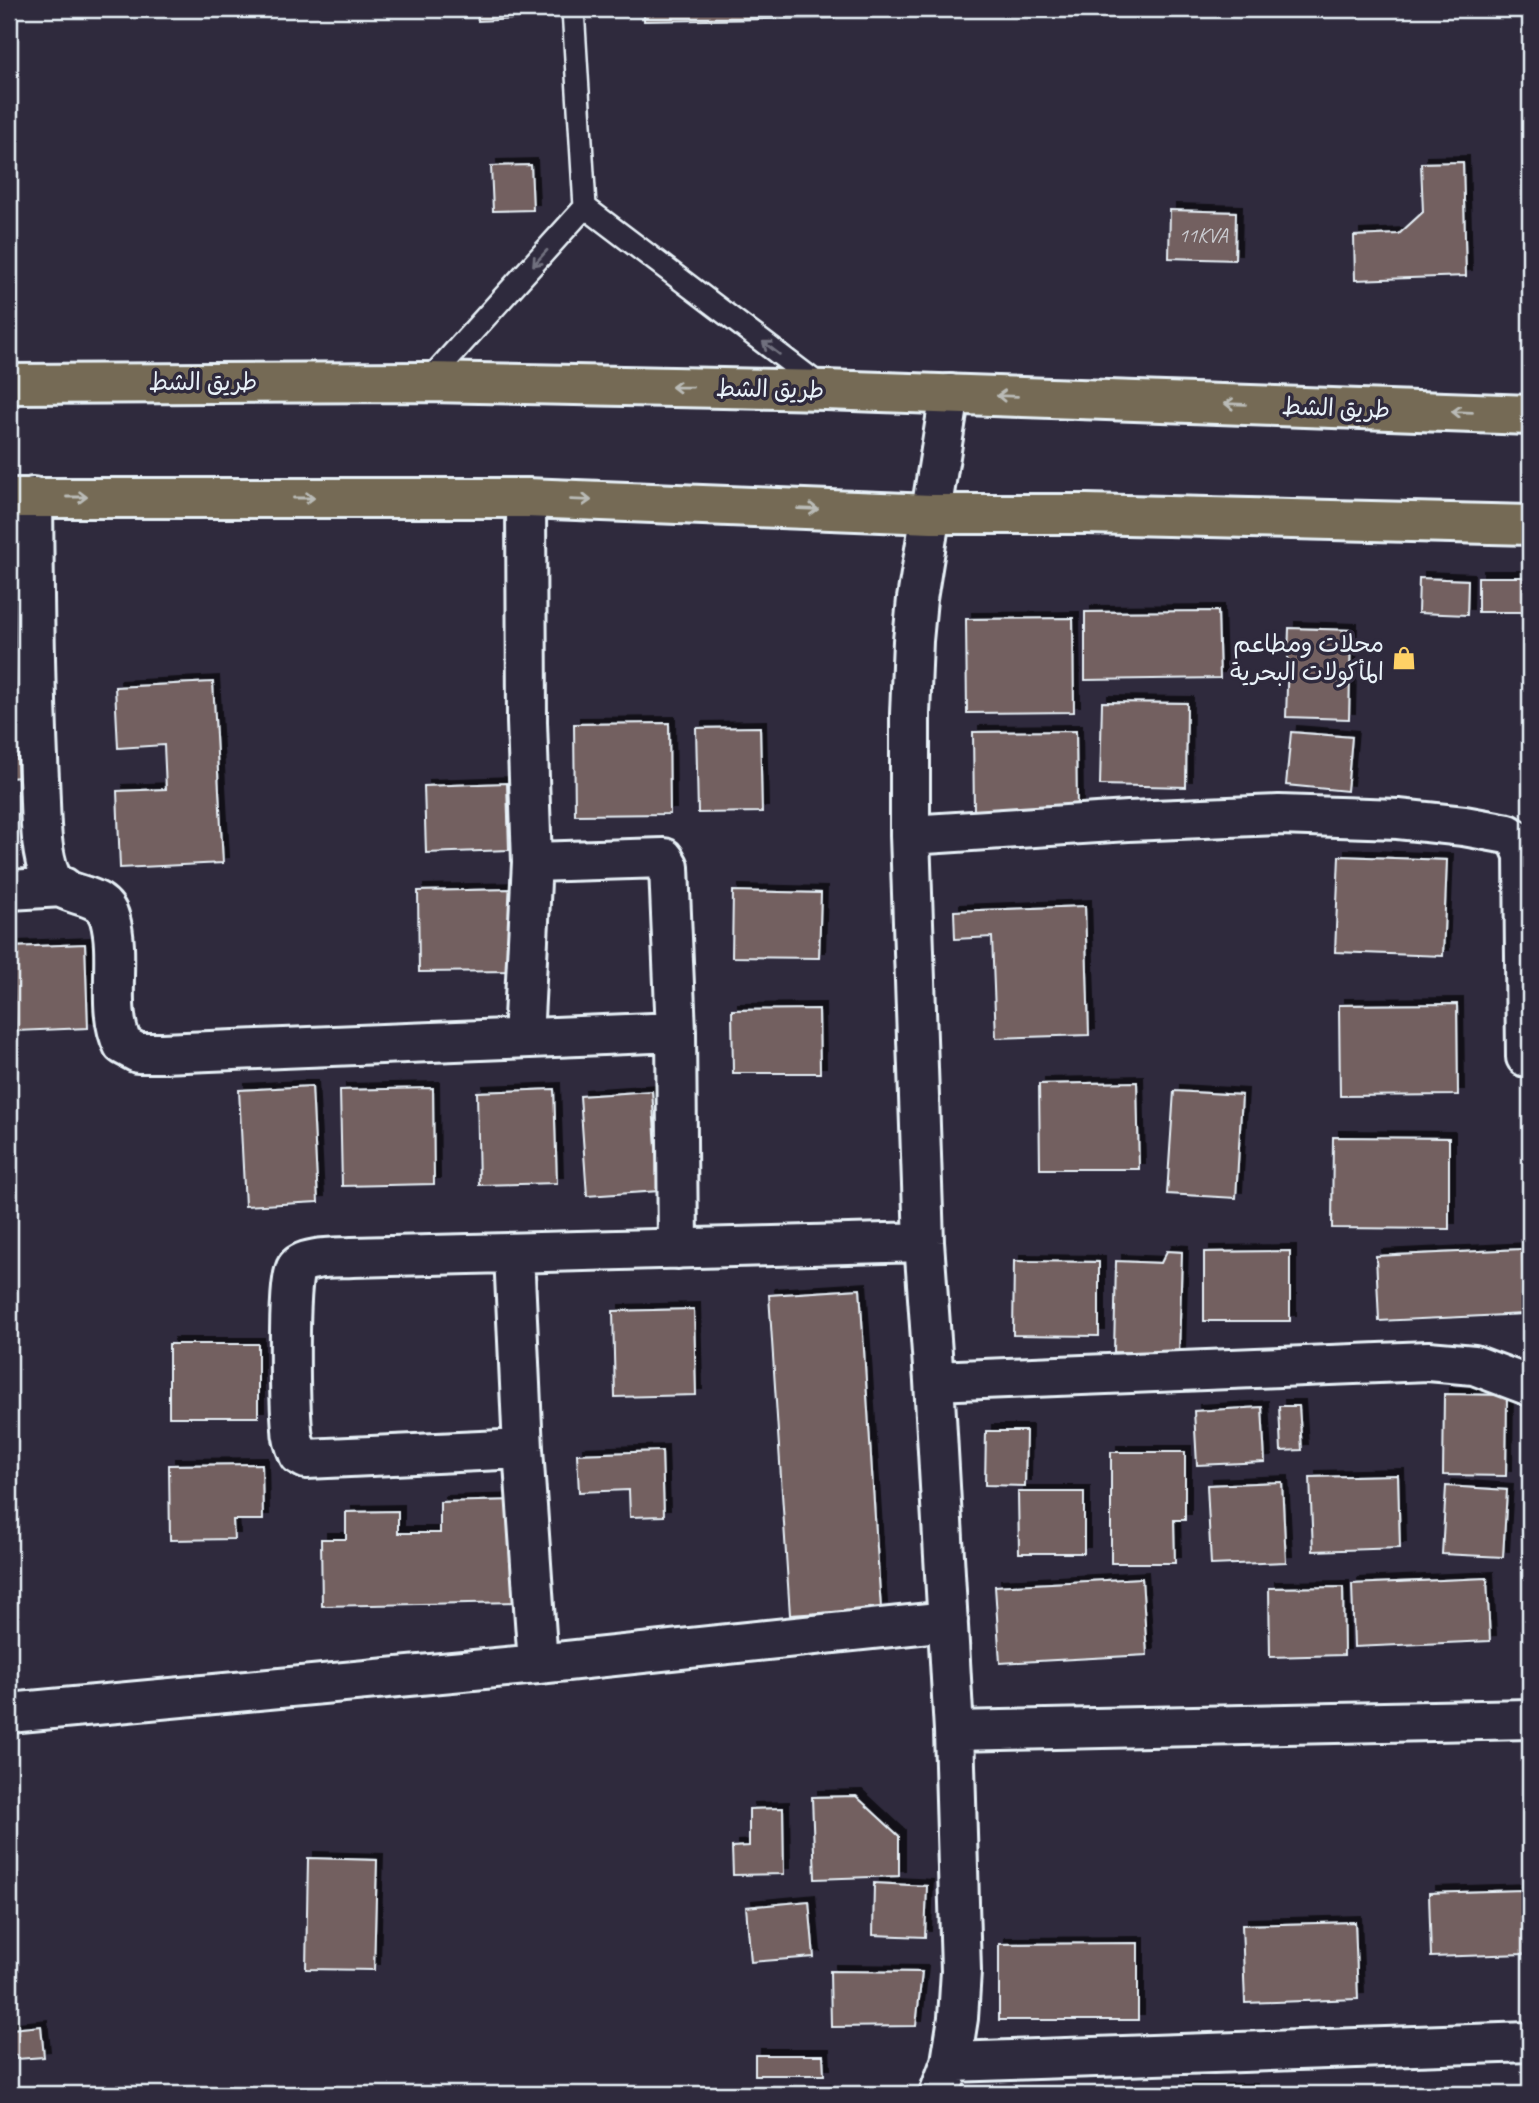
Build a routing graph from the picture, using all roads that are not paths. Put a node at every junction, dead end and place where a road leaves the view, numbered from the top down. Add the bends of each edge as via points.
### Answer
1 (573, 9) edge
2 (586, 207) junction
3 (427, 382) junction
4 (9, 384) edge
5 (825, 390) junction
6 (950, 394) junction
7 (1530, 415) edge
8 (21, 498) edge
9 (526, 498) junction
10 (932, 514) junction
11 (1530, 525) edge
12 (22, 646) edge
13 (910, 835) junction
14 (532, 862) junction
15 (63, 887) junction
16 (9, 890) edge
17 (676, 1032) junction
18 (523, 1038) junction
19 (1526, 1057) dead end
20 (923, 1242) junction
21 (678, 1249) junction
22 (514, 1254) junction
23 (934, 1381) junction
24 (1530, 1387) edge
25 (523, 1449) junction
26 (948, 1621) junction
27 (538, 1664) junction
28 (9, 1713) edge
29 (1530, 1719) edge
30 (954, 1731) junction
31 (1530, 2042) edge
32 (945, 2078) edge

1 - 2 lane
2 -> 3 lane
5 -> 2 lane
3 - 4 highway, طريق الشط
5 -> 3 highway, طريق الشط
5 - 6 highway, طريق الشط
7 -> 6 highway, طريق الشط
6 - 10 street
8 -> 9 highway
8 - 12 street
9 -> 10 highway
9 - 14 street
10 - 11 highway
10 - 13 street via 913,641
12 - 15 street via 46,859 50,875
13 - 19 street via 1279,815 1398,819 1508,834 1518,841 1524,855
13 - 20 street
14 - 17 street via 664,858 669,867
14 - 18 street
15 - 16 street
15 - 18 street via 102,903 108,911 116,1028 123,1045 138,1053
17 - 18 street
17 - 21 street
20 - 21 street
20 - 23 street
21 - 22 street
22 - 25 street
22 - 25 street via 323,1258 296,1267 292,1278 292,1431 299,1455 306,1460
23 - 24 street via 1427,1361 1474,1365
23 - 26 street
25 - 27 street
26 - 27 street
26 - 30 street
27 - 28 street
29 - 30 street
30 - 32 street via 961,1971 958,2018
31 - 32 street

